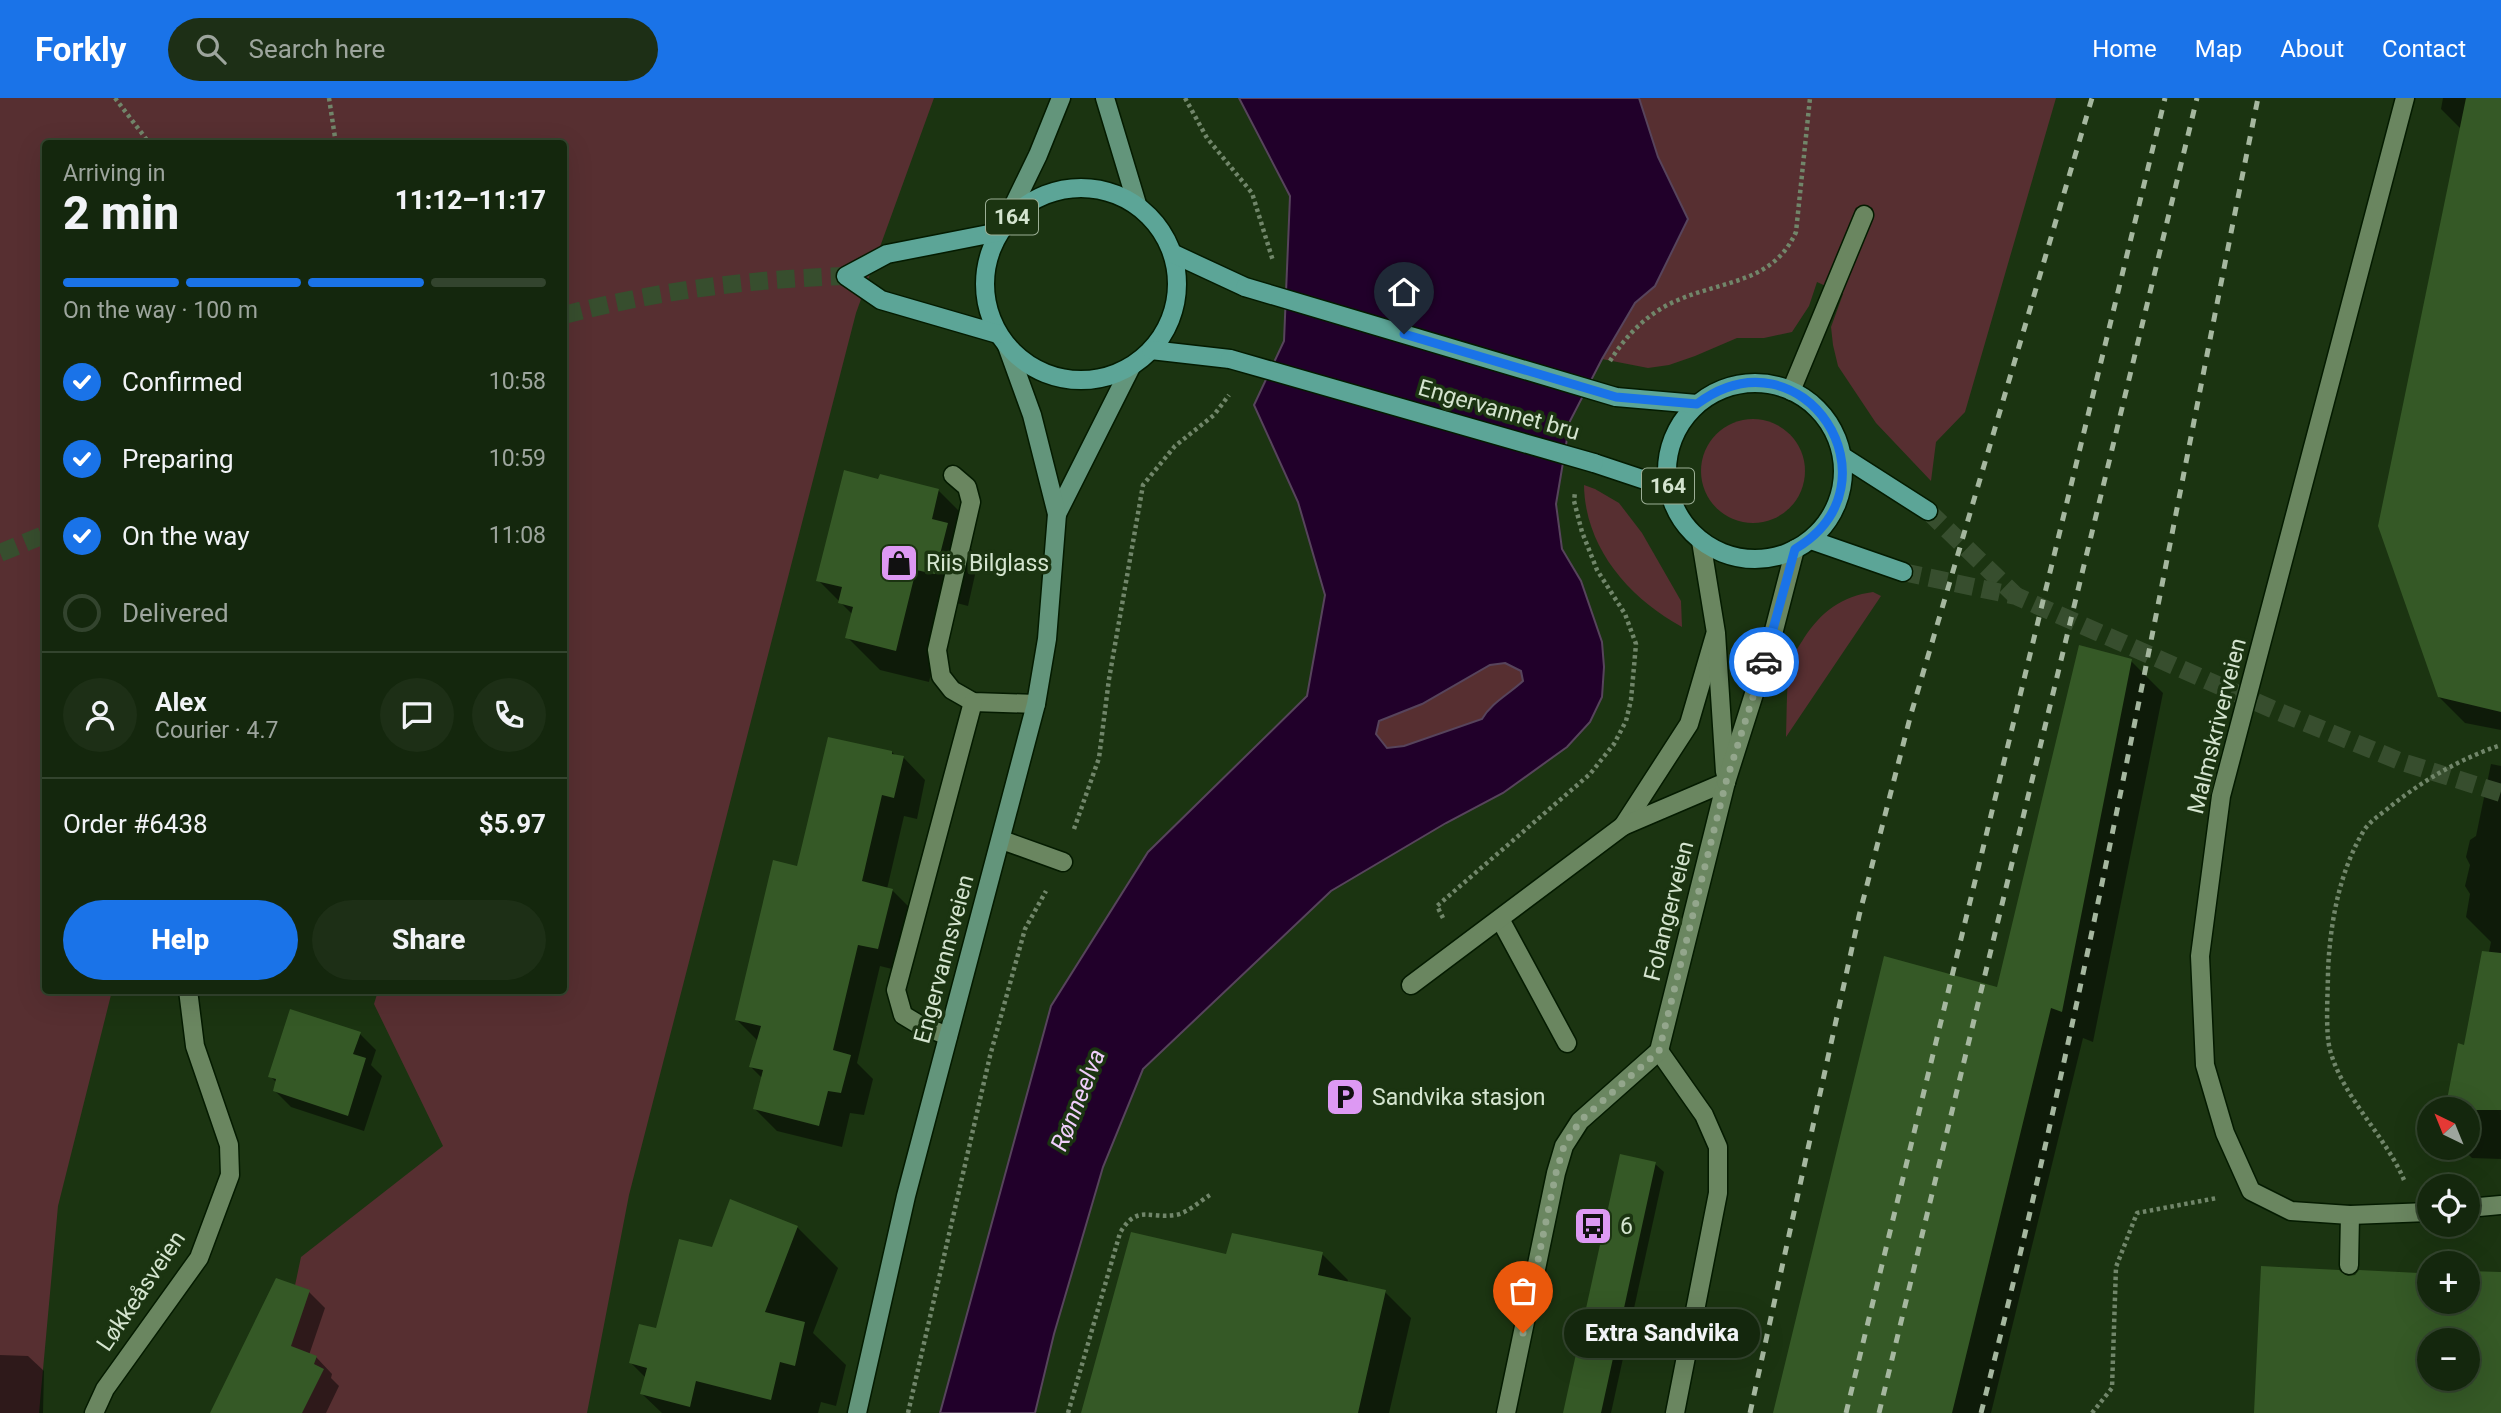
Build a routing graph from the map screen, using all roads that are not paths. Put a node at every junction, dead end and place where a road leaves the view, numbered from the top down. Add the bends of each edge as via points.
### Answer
1 (1061, 98) edge
2 (1105, 98) edge
3 (2405, 98) edge
4 (1137, 204) junction
5 (1864, 215) dead end
6 (1002, 227) junction
7 (1174, 254) junction
8 (1002, 340) junction
9 (1151, 351) junction
10 (1131, 367) junction
11 (1791, 391) junction
12 (1697, 404) junction
13 (1842, 456) junction
14 (953, 475) dead end
15 (1669, 488) junction
16 (1928, 511) tunnel mouth
17 (1057, 514) junction
18 (1700, 541) junction
19 (1803, 545) junction
20 (1903, 572) tunnel mouth
21 (1716, 633) junction
22 (973, 702) junction
23 (1036, 704) junction
24 (1726, 782) junction
25 (1623, 826) junction
26 (1002, 841) junction
27 (1063, 862) road end
28 (1500, 919) junction
29 (1411, 985) dead end
30 (188, 994) edge
31 (948, 1036) junction
32 (1567, 1043) dead end
33 (1659, 1051) junction
34 (2501, 1205) edge
35 (2480, 1207) edge
36 (2417, 1212) edge
37 (2350, 1215) junction
38 (2349, 1265) dead end
39 (94, 1413) edge
40 (857, 1413) edge
41 (1506, 1413) edge
42 (1675, 1413) edge

1 - 6 main road
2 - 4 main road
3 - 37 street, Malmskriverveien via 2221,796 2200,956 2205,1065 2225,1133 2250,1191 2291,1211
4 - 6 main road, 164 via 1111,191 1082,187 1054,191 1027,204
4 - 7 main road, 164 via 1160,226
5 - 11 street
6 - 8 main road, 164 via 988,256 984,282 988,309
6 - 8 main road, 164 via 887,254 846,276 881,300
7 - 9 main road, 164 via 1179,279 1176,305 1167,329
7 - 12 main road, Engervannet bru, bridge via 1245,287 1616,397
8 - 10 main road, 164 via 1033,368 1065,379 1099,379
8 - 17 main road, Engervannsveien via 1032,415
9 - 10 main road, 164
9 - 15 main road, Engervannet bru / 164, bridge via 1230,359
10 - 17 main road, Engervannsveien
11 - 12 main road, 164 via 1765,383 1735,384
11 - 13 main road, 164 via 1822,414
12 - 15 main road, 164 via 1678,426 1671,444
13 - 16 main road
13 - 19 main road, 164 via 1836,504 1827,522
14 - 22 street via 967,487 971,502 937,650 941,676 952,690
15 - 18 main road, 164 via 1680,517
17 - 23 main road, Engervannsveien via 1047,639
18 - 19 main road, 164 via 1725,554 1763,559
18 - 21 street, Folangerveien
19 - 20 main road
19 - 24 street, Folangerveien
21 - 24 street
21 - 25 street, Folangerveien via 1689,724
22 - 23 street
22 - 31 street via 896,990 903,1014
23 - 26 main road, Engervannsveien
24 - 25 street, Folangerveien
24 - 33 street, Folangerveien
25 - 28 street, Folangerveien
26 - 27 street
26 - 31 main road, Engervannsveien
28 - 29 street, Folangerveien
28 - 32 street
30 - 39 street, Løkkeåsveien via 195,1046 229,1145 230,1175 199,1258 105,1388
31 - 40 main road, Engervannsveien
33 - 41 street via 1580,1121 1564,1146
33 - 42 street via 1704,1115 1718,1147 1718,1194
34 - 35 street
36 - 37 street
37 - 38 street

